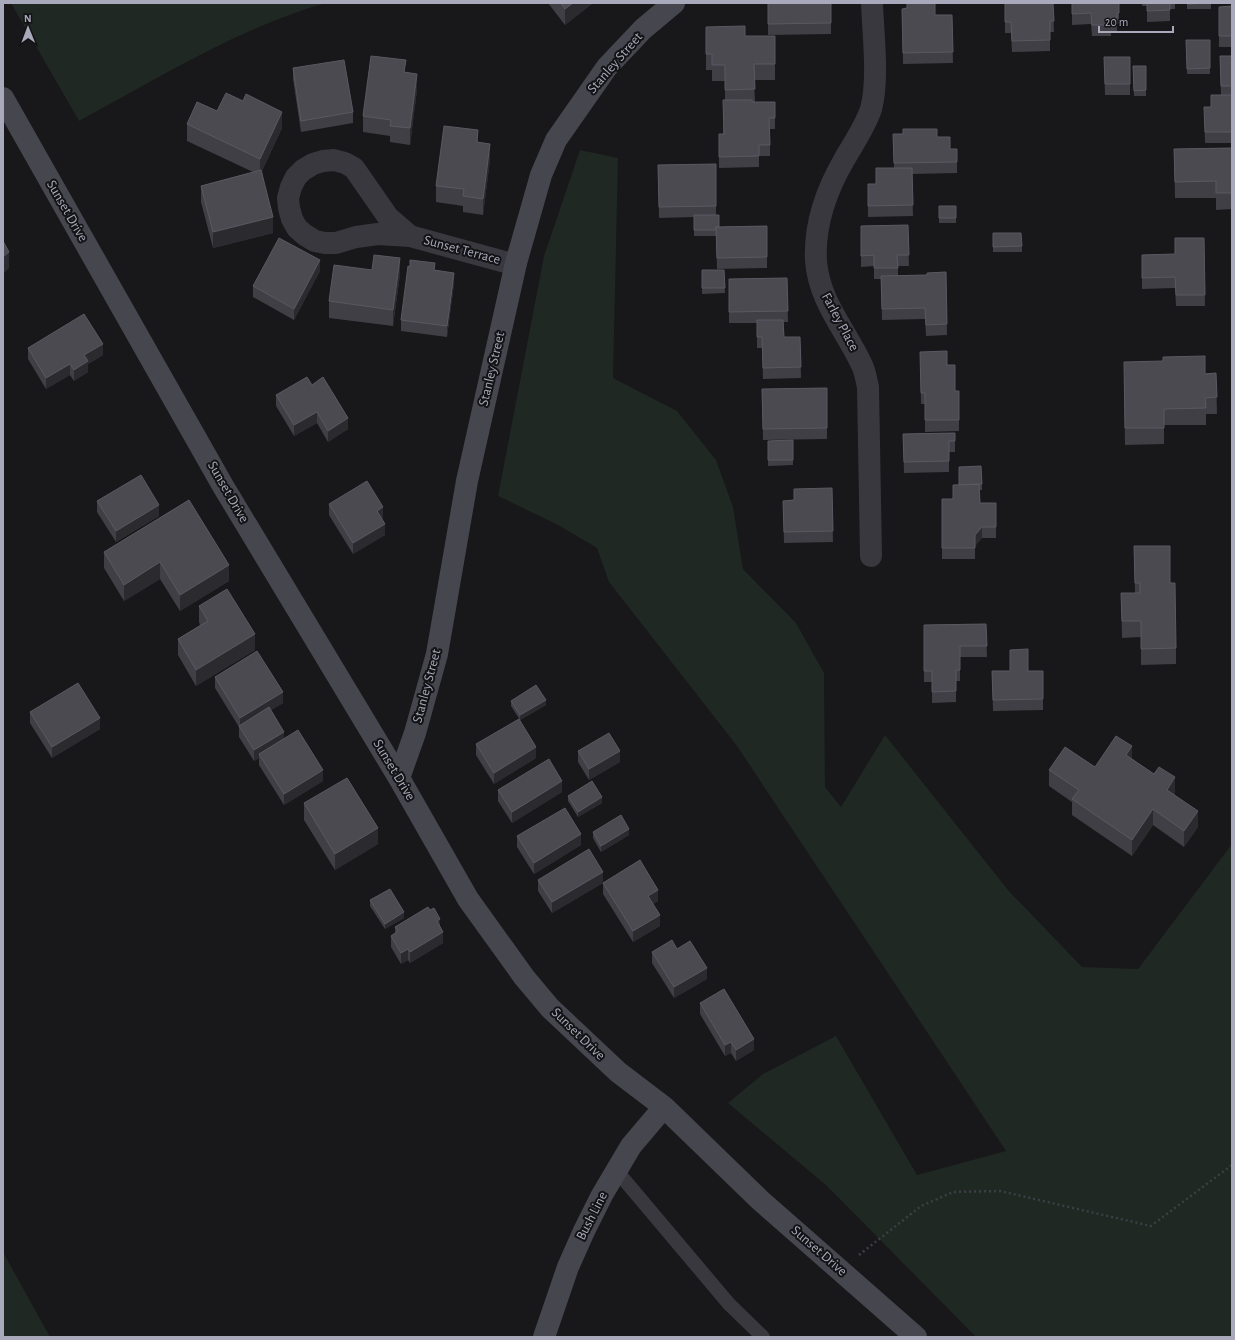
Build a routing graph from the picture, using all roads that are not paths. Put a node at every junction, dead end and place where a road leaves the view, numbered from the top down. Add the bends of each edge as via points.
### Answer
1 (674, 3) edge
2 (872, 3) edge
3 (3, 98) edge
4 (410, 236) junction
5 (516, 263) junction
6 (871, 556) dead end
7 (399, 778) junction
8 (664, 1107) junction
9 (616, 1170) junction
10 (544, 1337) edge
11 (763, 1337) edge
12 (916, 1337) edge

1 - 5 main road, Stanley Street via 643,29 607,67 556,140 541,175
2 - 6 street, Farley Place via 875,90 863,128 829,189 820,216 816,240 816,263 828,306 862,365 868,387
3 - 7 main road, Sunset Drive via 223,486
4 - 4 street, Sunset Terrace via 388,216 354,168 345,163 334,160 313,164 296,177 291,187 288,208 292,219 301,232 315,240 336,243 378,234
4 - 5 street, Sunset Terrace
5 - 7 main road, Stanley Street via 467,481 437,654 415,733
7 - 8 main road, Sunset Drive via 468,899 524,976 550,1008 618,1072
8 - 9 main road, Bush Line via 631,1146
8 - 12 main road, Sunset Drive via 760,1200
9 - 10 main road, Bush Line via 568,1268
9 - 11 lane via 729,1304

